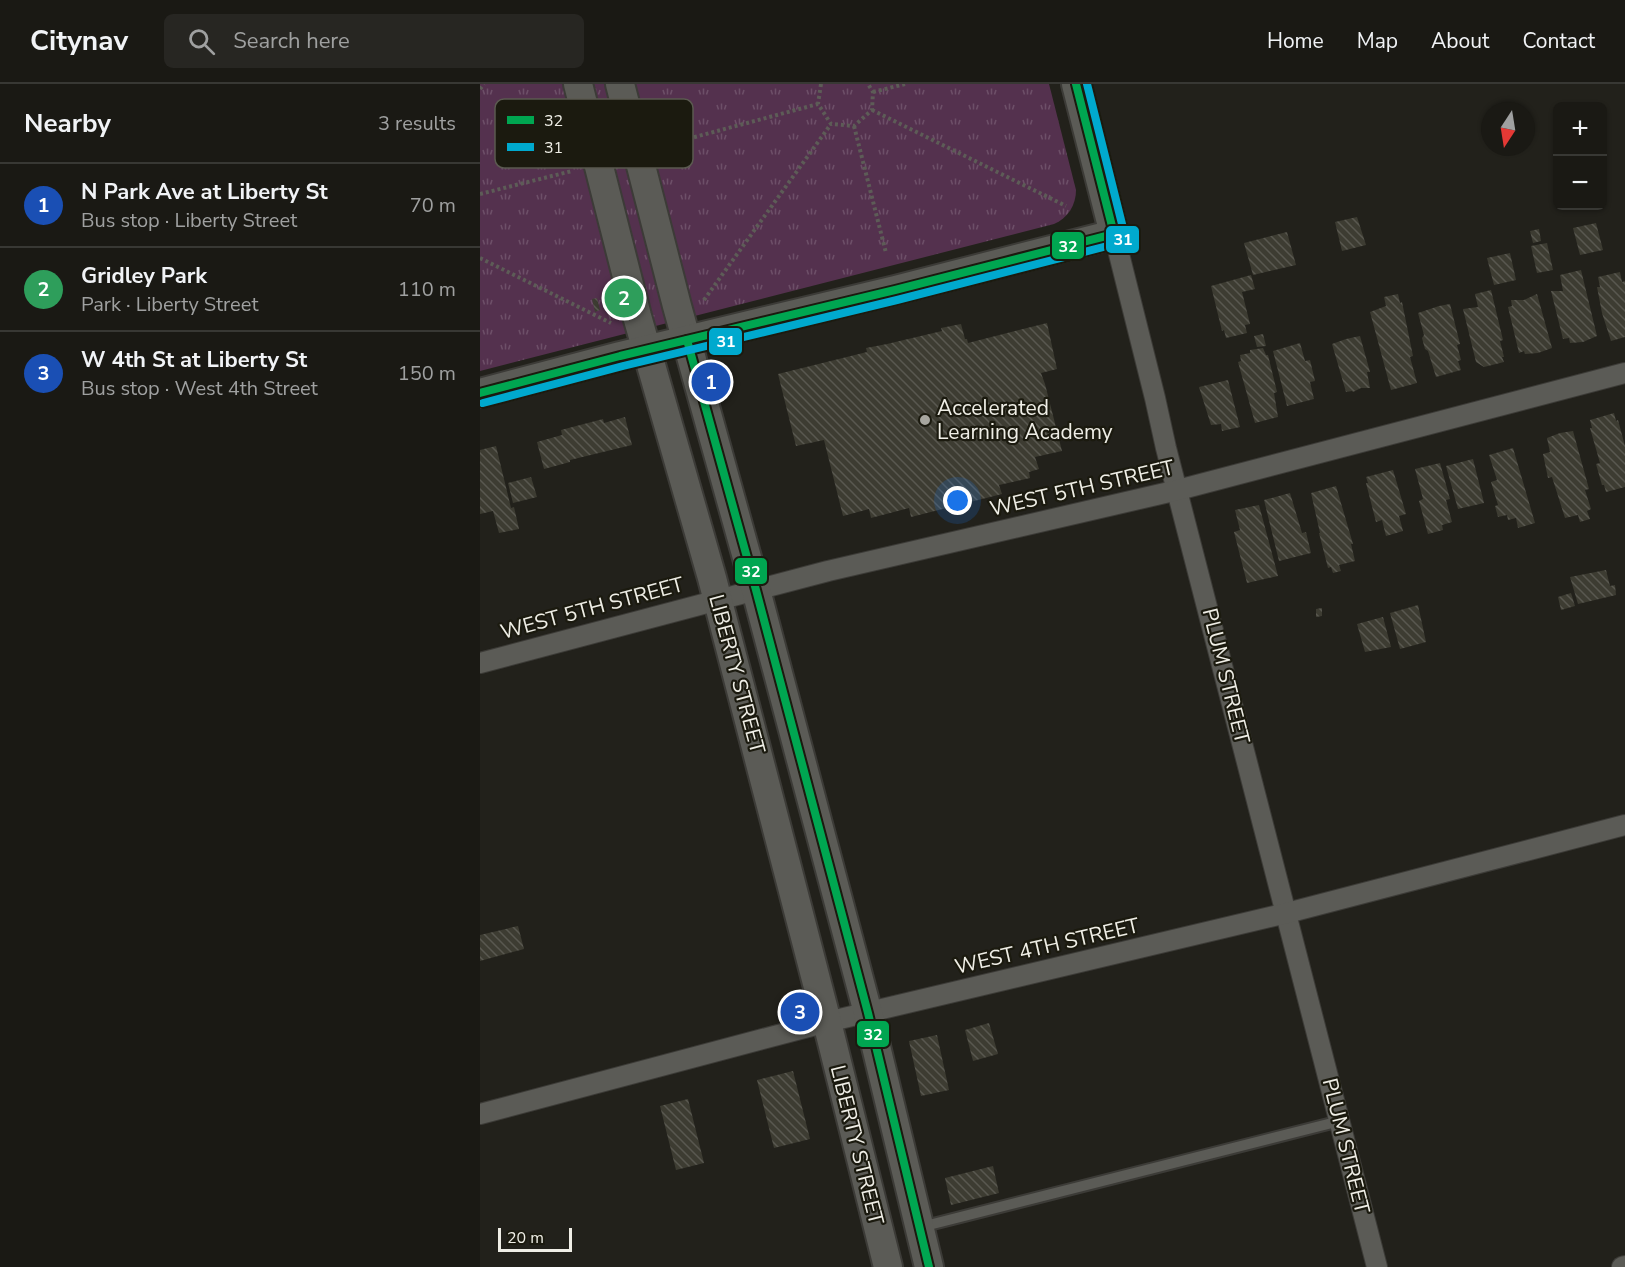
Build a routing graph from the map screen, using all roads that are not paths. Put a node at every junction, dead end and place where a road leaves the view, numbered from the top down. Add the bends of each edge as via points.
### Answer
1 (578, 84) edge
2 (620, 84) edge
3 (1076, 84) edge
4 (582, 99) edge
5 (624, 99) edge
6 (599, 168) edge
7 (641, 168) edge
8 (1114, 234) junction
9 (687, 340) junction
10 (648, 350) junction
11 (1625, 373) edge
12 (480, 393) edge
13 (1178, 490) junction
14 (756, 590) junction
15 (717, 600) junction
16 (480, 663) edge
17 (1625, 825) edge
18 (1287, 913) junction
19 (868, 1013) junction
20 (827, 1022) junction
21 (480, 1114) edge
22 (1340, 1121) junction
23 (919, 1227) junction
24 (888, 1267) edge
25 (929, 1267) edge
26 (1377, 1267) edge

1 - 4 street, LIBERTY STREET
2 - 5 street, LIBERTY STREET
3 - 8 street, PLUM STREET
6 - 10 street, LIBERTY STREET
7 - 9 street, LIBERTY STREET
8 - 9 street
8 - 13 street, PLUM STREET
9 - 10 street
9 - 14 street, LIBERTY STREET
10 - 12 street
10 - 15 street, LIBERTY STREET
11 - 13 street, WEST 5TH STREET
13 - 14 street, WEST 5TH STREET
13 - 18 street, PLUM STREET
14 - 15 street, WEST 5TH STREET
14 - 19 street, LIBERTY STREET
15 - 16 street, WEST 5TH STREET
15 - 20 street, LIBERTY STREET
17 - 18 street, WEST 4TH STREET
18 - 19 street, WEST 4TH STREET
18 - 22 street, PLUM STREET
19 - 20 street, WEST 4TH STREET
19 - 23 street, LIBERTY STREET
20 - 21 street, WEST 4TH STREET
20 - 24 street, LIBERTY STREET
22 - 23 lane
22 - 26 street, PLUM STREET
23 - 25 street, LIBERTY STREET

